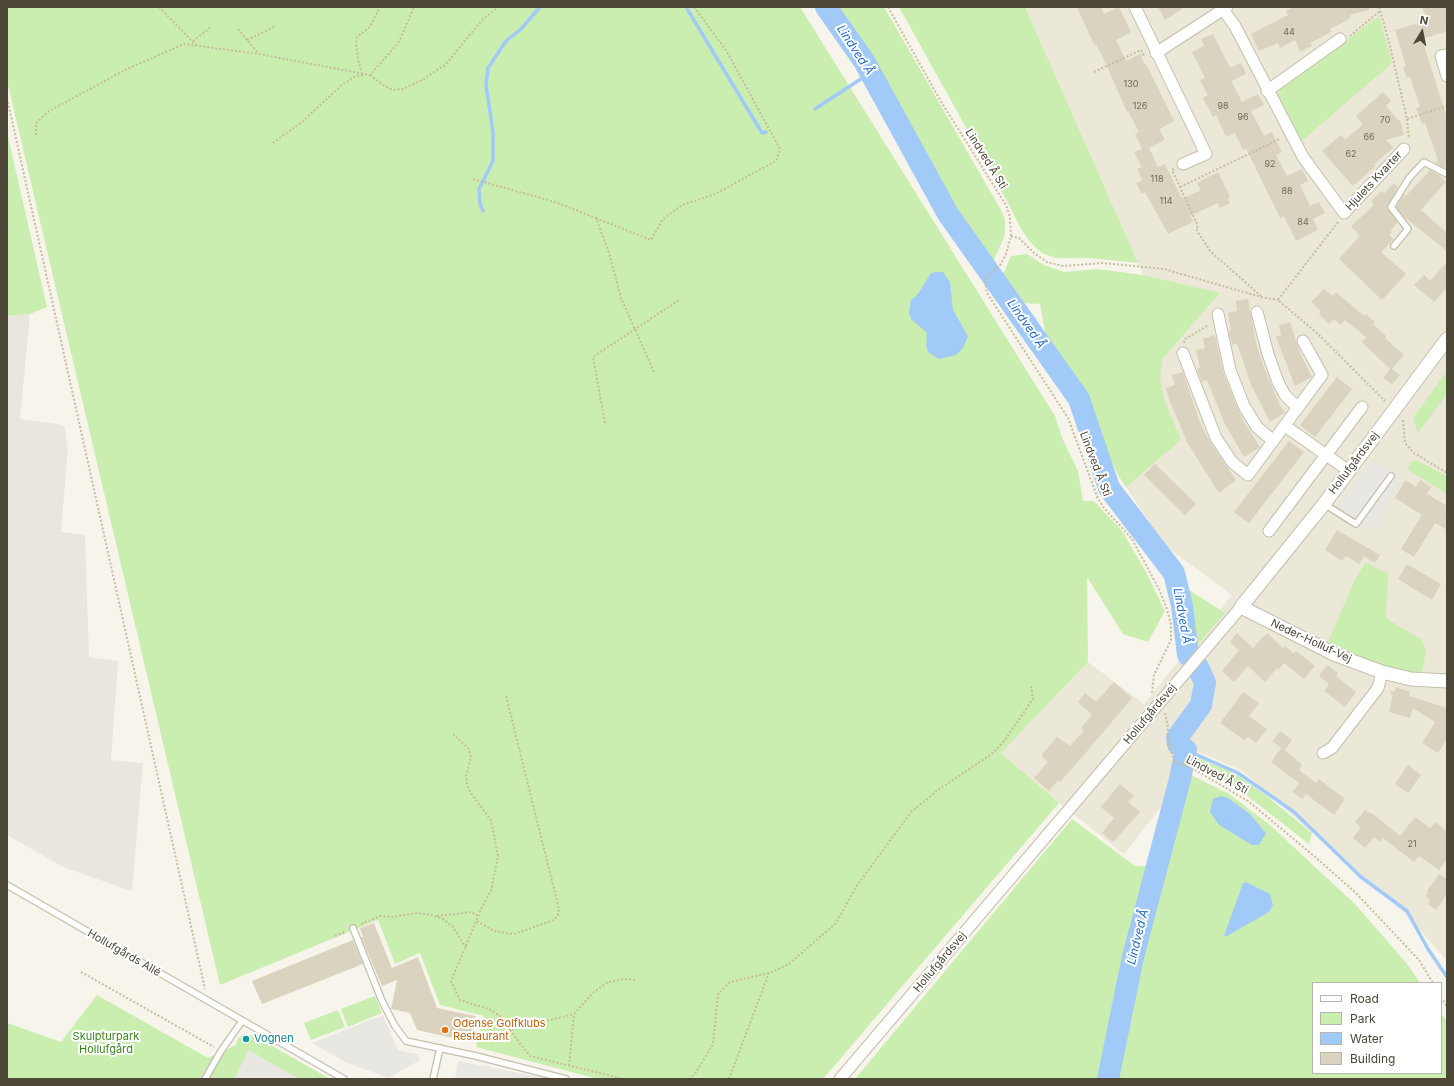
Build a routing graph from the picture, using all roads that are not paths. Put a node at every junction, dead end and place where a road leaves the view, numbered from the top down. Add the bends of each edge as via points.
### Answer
1 (1135, 7) edge
2 (1224, 8) edge
3 (1340, 39) road end
4 (1156, 53) junction
5 (1447, 55) edge
6 (1447, 76) edge
7 (1267, 91) junction
8 (1404, 149) road end
9 (1183, 164) road end
10 (1447, 174) edge
11 (1394, 246) dead end
12 (1257, 312) dead end
13 (1219, 317) road end
14 (1447, 339) edge
15 (1302, 341) dead end
16 (1183, 353) road end
17 (1362, 407) dead end
18 (1298, 408) junction
19 (1285, 426) junction
20 (1273, 441) junction
21 (1326, 455) junction
22 (1349, 471) junction
23 (1391, 476) dead end
24 (1324, 504) junction
25 (1269, 532) dead end
26 (1241, 607) junction
27 (1382, 672) junction
28 (1447, 682) edge
29 (1323, 753) dead end
30 (7, 885) edge
31 (353, 928) road end
32 (242, 1021) junction
33 (440, 1048) junction
34 (205, 1079) edge
35 (344, 1079) edge
36 (433, 1079) edge
37 (566, 1079) edge
38 (840, 1079) edge

1 - 4 street
2 - 4 street, Hjulets Kvarter
2 - 7 street, Hjulets Kvarter
3 - 7 street
4 - 9 street via 1206,154
5 - 6 street via 1441,56
7 - 8 street, Hjulets Kvarter via 1303,158 1344,213
10 - 11 lane via 1424,162 1409,178 1391,207 1408,229
12 - 18 street via 1278,382 1285,395
13 - 20 street via 1230,370 1244,406 1257,427
14 - 22 street, Hollufgårdsvej
15 - 18 street via 1322,376
16 - 20 street via 1216,438 1232,462 1248,475
17 - 21 street
18 - 19 street
19 - 20 street
19 - 21 street
21 - 22 street
21 - 25 street
22 - 24 street, Hollufgårdsvej
23 - 24 lane via 1356,524
24 - 26 street, Hollufgårdsvej
26 - 27 street, Neder-Holluf-Vej via 1336,655
26 - 38 street, Hollufgårdsvej
27 - 28 street, Neder-Holluf-Vej via 1411,680
27 - 29 street via 1378,688 1332,748
30 - 32 lane, Hollufgårds Allé
31 - 33 lane via 394,1026 406,1041
32 - 34 lane
32 - 35 lane, Hollufgårds Allé
33 - 36 lane
33 - 37 lane

